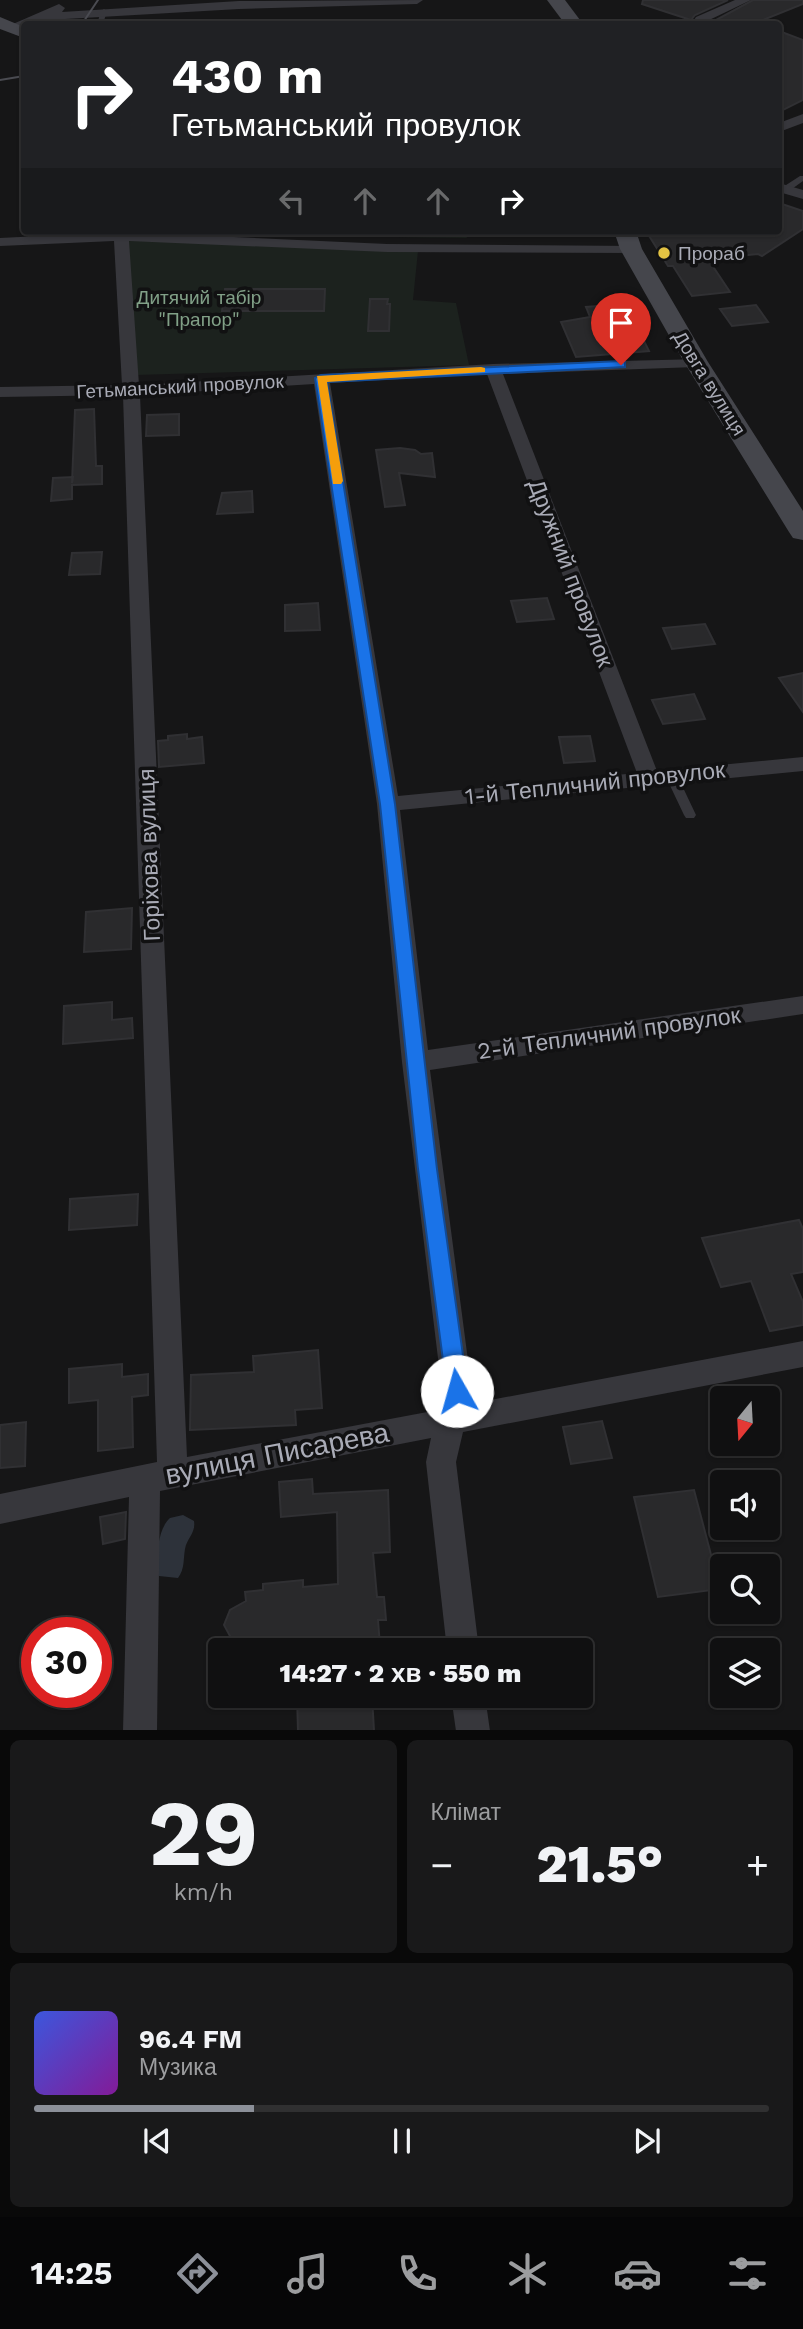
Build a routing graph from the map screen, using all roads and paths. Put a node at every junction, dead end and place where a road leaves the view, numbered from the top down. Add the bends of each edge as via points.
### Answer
1 (66, 0) edge
2 (417, 0) edge
3 (556, 0) edge
4 (745, 0) edge
5 (104, 10) junction
6 (47, 16) junction
7 (31, 21) edge
8 (101, 21) edge
9 (573, 21) edge
10 (699, 21) edge
11 (803, 118) edge
12 (782, 127) edge
13 (803, 178) edge
14 (783, 188) edge
15 (803, 195) edge
16 (121, 236) junction
17 (628, 240) edge
18 (0, 242) edge
19 (696, 362) junction
20 (492, 369) junction
21 (321, 378) junction
22 (131, 390) junction
23 (0, 392) edge
24 (803, 532) edge
25 (803, 764) edge
26 (671, 775) junction
27 (649, 777) junction
28 (388, 804) junction
29 (690, 815) dead end
30 (803, 1004) edge
31 (415, 1062) junction
32 (803, 1354) edge
33 (451, 1420) junction
34 (159, 1476) junction
35 (0, 1509) edge
36 (462, 1638) edge
37 (469, 1708) edge
38 (140, 1730) edge
39 (472, 1730) edge

1 - 6 street
2 - 5 street
3 - 9 street
4 - 10 street
5 - 6 street
5 - 8 lane
6 - 7 street
11 - 12 street
13 - 14 lane
14 - 15 street
16 - 17 street via 387,248
16 - 18 street
16 - 22 street, Горіхова вулиця
17 - 19 street, Довга вулиця
19 - 20 street, Гетьманський провулок
19 - 24 street, Довга вулиця
20 - 21 street, Гетьманський провулок
20 - 27 street, Дружний провулок
21 - 22 street, Гетьманський провулок
21 - 28 street
22 - 23 street, Гетьманський провулок
22 - 34 street, Горіхова вулиця
25 - 26 street, 1-й Тепличний провулок
26 - 27 street, 1-й Тепличний провулок
26 - 29 lane
27 - 28 street, 1-й Тепличний провулок
28 - 31 street
30 - 31 street, 2-й Тепличний провулок
31 - 33 street via 457,1391
32 - 33 street, вулиця Писарева
33 - 34 street, вулиця Писарева
33 - 36 street via 441,1462
34 - 35 street, вулиця Писарева
34 - 38 street, Горіхова вулиця
37 - 39 street

